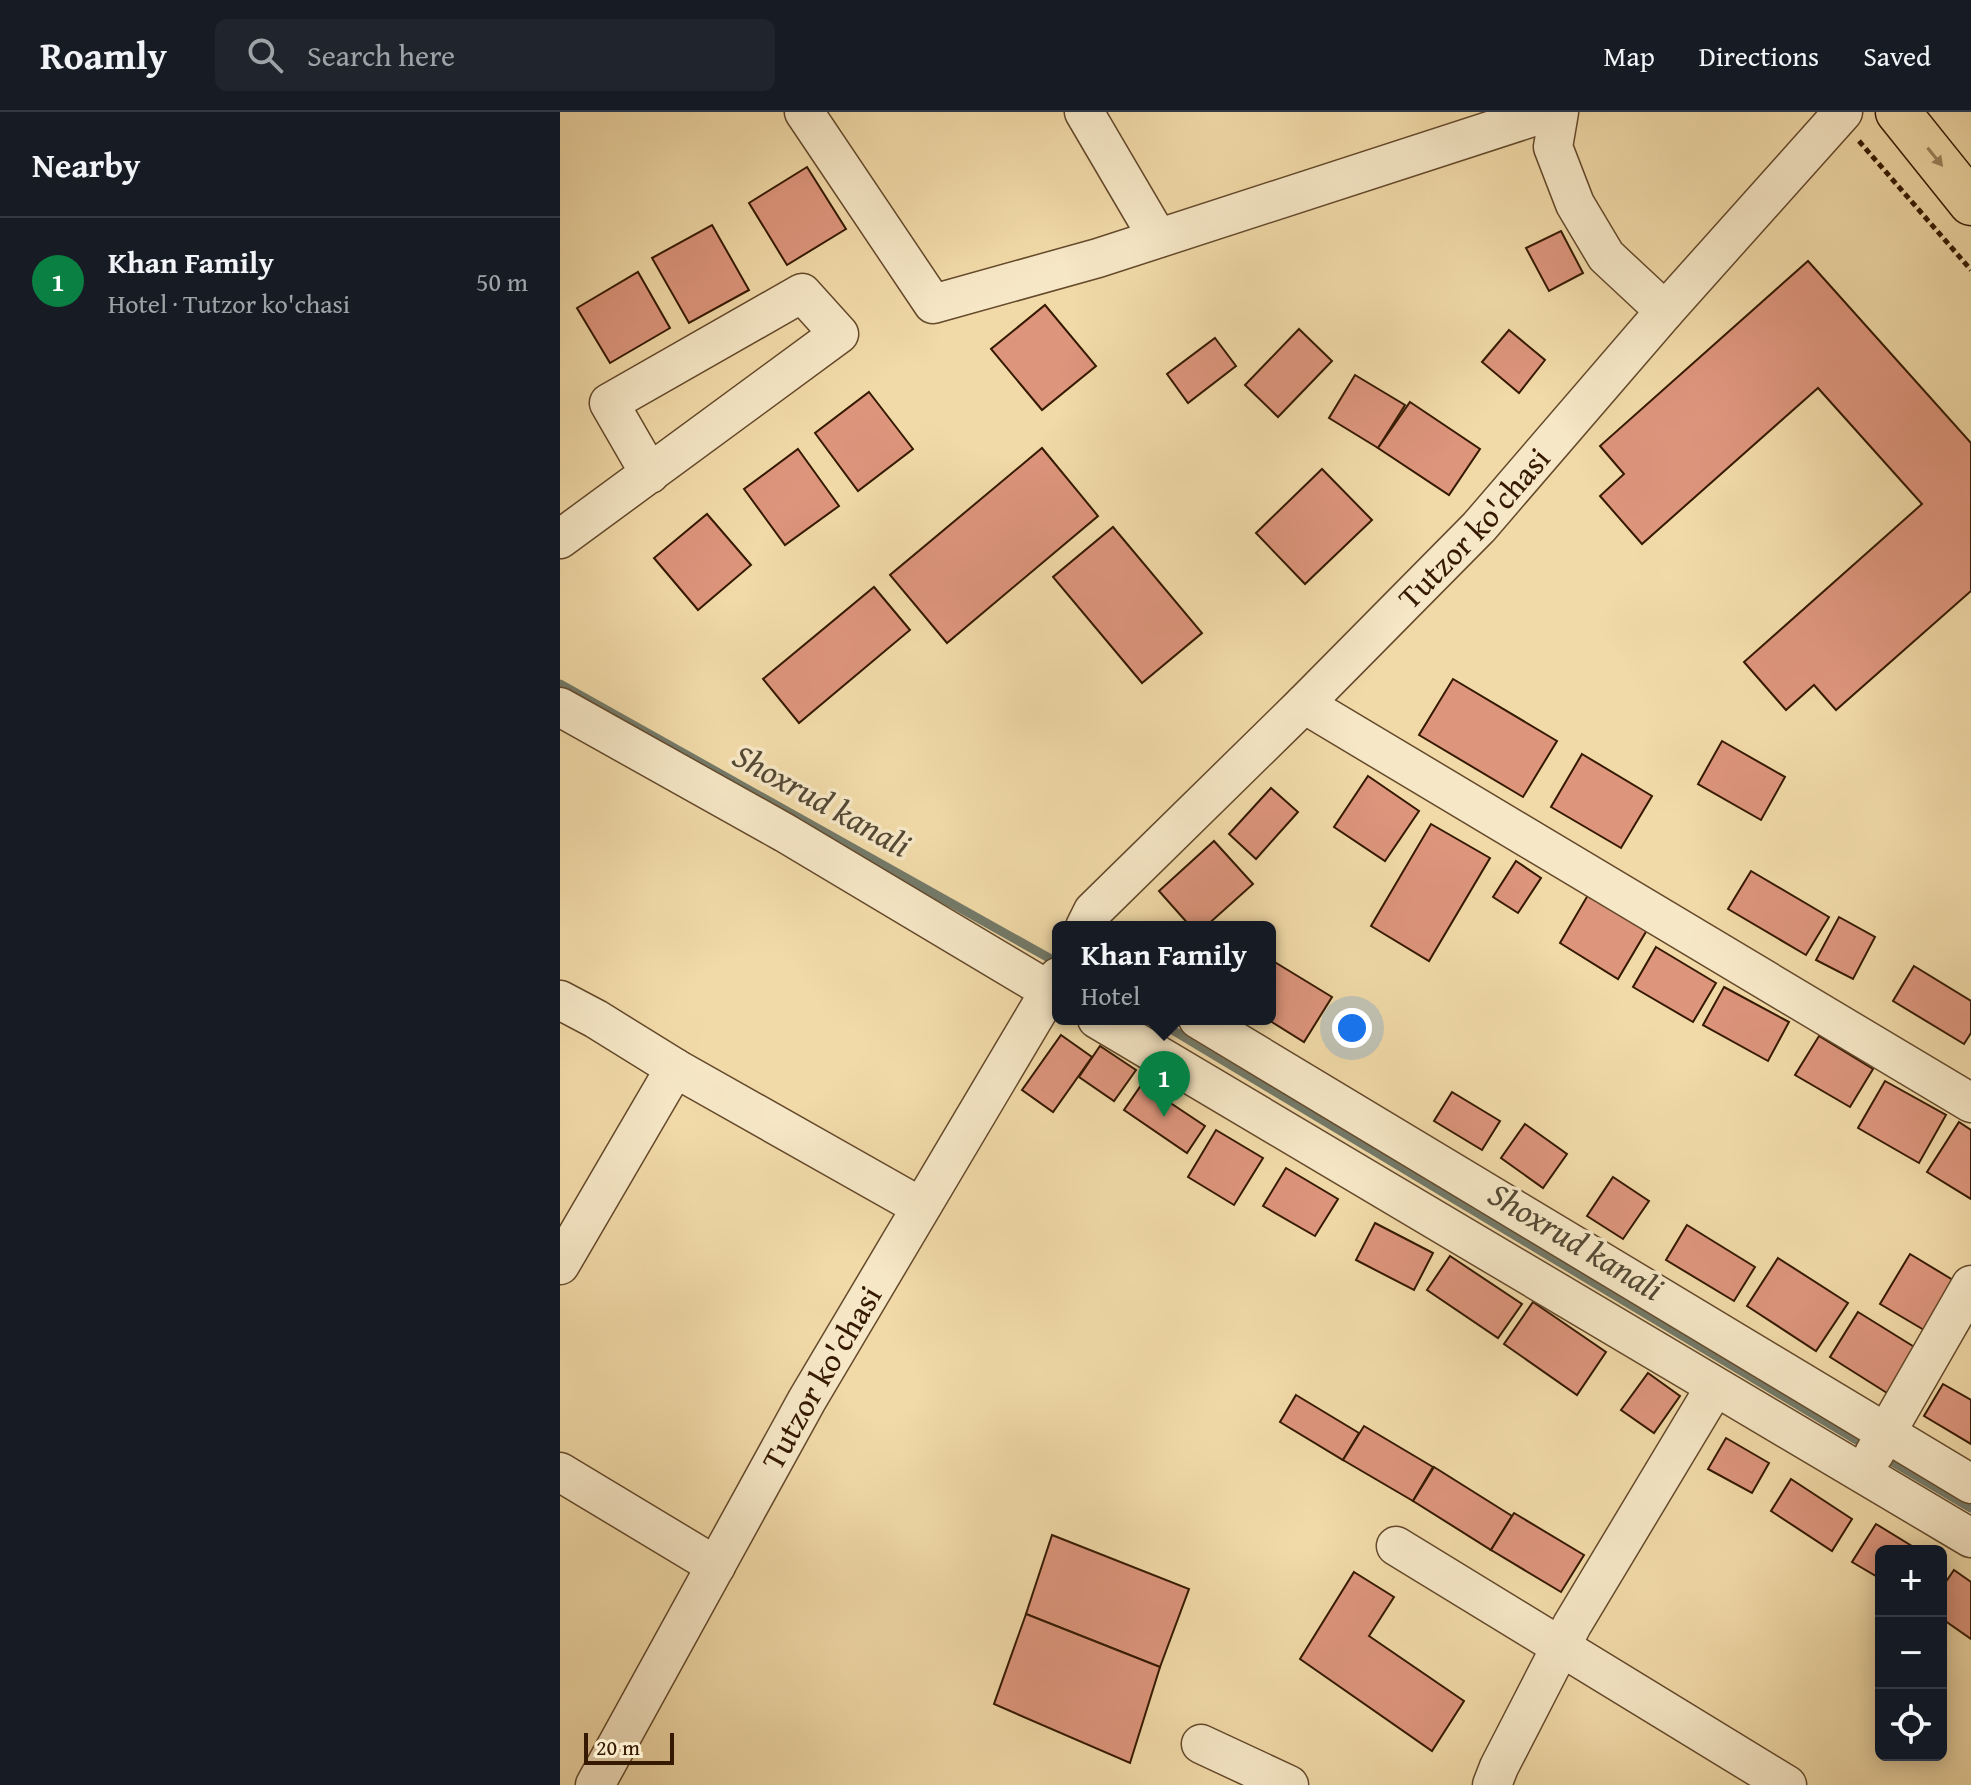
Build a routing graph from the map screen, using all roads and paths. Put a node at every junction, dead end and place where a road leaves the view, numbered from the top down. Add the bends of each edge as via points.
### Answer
1 (804, 112) edge
2 (1084, 112) edge
3 (1548, 112) edge
4 (1559, 112) edge
5 (1898, 112) edge
6 (1840, 115) edge
7 (1971, 203) edge
8 (1158, 238) junction
9 (1971, 270) edge
10 (1665, 311) junction
11 (650, 474) junction
12 (560, 539) edge
13 (1304, 704) junction
14 (560, 707) edge
15 (1088, 921) edge
16 (1052, 986) edge
17 (1052, 993) edge
18 (560, 1000) edge
19 (1107, 1025) edge
20 (1208, 1025) edge
21 (675, 1068) junction
22 (1971, 1103) edge
23 (921, 1207) junction
24 (560, 1265) edge
25 (1971, 1285) edge
26 (1715, 1387) junction
27 (1886, 1433) junction
28 (560, 1472) edge
29 (1863, 1474) junction
30 (1971, 1484) edge
31 (1971, 1538) edge
32 (1396, 1546) dead end
33 (716, 1566) junction
34 (1561, 1646) junction
35 (1201, 1744) dead end
36 (595, 1785) edge
37 (1289, 1785) edge
38 (1492, 1785) edge
39 (1787, 1785) edge

1 - 8 street via 933,304
2 - 8 street
3 - 8 street
4 - 10 street via 1553,147 1575,204 1606,256
5 -> 7 main road
6 - 9 path
6 - 10 street, Tutzor ko'chasi
10 - 13 street, Tutzor ko'chasi via 1479,527
11 - 11 street via 839,334 802,293 609,403
11 - 12 street
13 - 15 street, Tutzor ko'chasi
13 - 22 street
14 - 16 street
17 - 23 street, Tutzor ko'chasi
18 - 21 street
19 - 26 street
20 - 27 street
21 - 23 street
21 - 24 street
23 - 33 street, Tutzor ko'chasi
25 - 27 street
26 - 29 street
26 - 34 street
27 - 29 street
27 - 30 street
28 - 33 street
29 - 31 street
32 - 34 street
33 - 36 street, Tutzor ko'chasi
34 - 38 street
34 - 39 street
35 - 37 street

